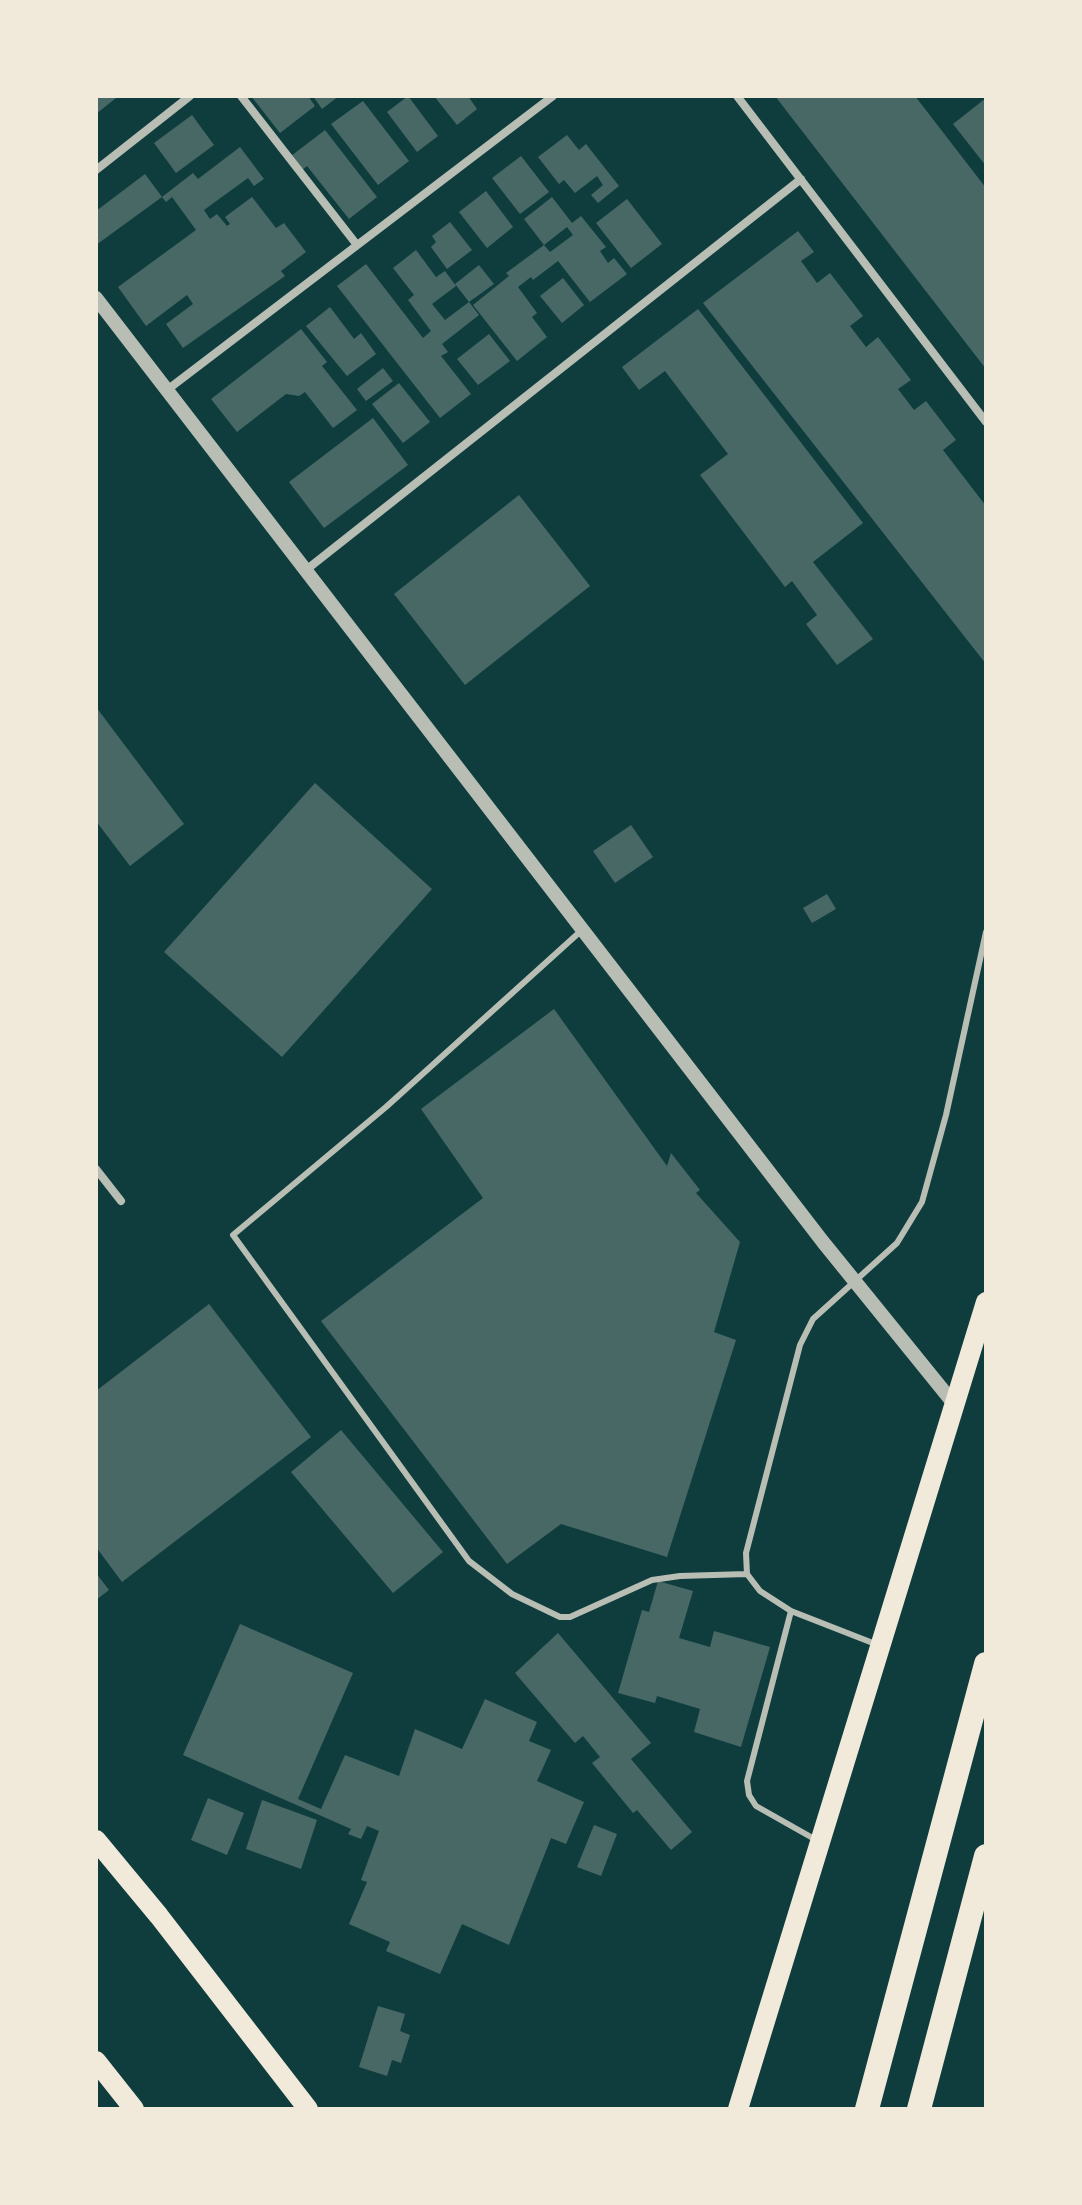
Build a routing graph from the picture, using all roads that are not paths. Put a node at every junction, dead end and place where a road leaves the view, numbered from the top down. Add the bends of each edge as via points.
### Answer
1 (190, 96) edge
2 (241, 96) edge
3 (553, 96) edge
4 (737, 96) edge
5 (96, 170) edge
6 (801, 179) junction
7 (357, 245) junction
8 (96, 298) edge
9 (167, 390) junction
10 (986, 422) edge
11 (306, 570) junction
12 (582, 929) junction
13 (986, 932) edge
14 (96, 1169) edge
15 (121, 1201) dead end
16 (854, 1281) junction
17 (986, 1302) edge
18 (955, 1405) junction
19 (747, 1574) junction
20 (791, 1611) junction
21 (881, 1647) junction
22 (986, 1664) edge
23 (96, 1840) edge
24 (821, 1842) junction
25 (986, 1856) edge
26 (96, 2061) edge
27 (134, 2109) edge
28 (308, 2109) edge
29 (738, 2109) edge
30 (867, 2109) edge
31 (919, 2109) edge

1 - 5 street
2 - 7 street
3 - 7 street
4 - 6 street
6 - 10 street
6 - 11 street
7 - 9 street
8 - 9 street
9 - 11 street
11 - 12 street
12 - 16 street
12 - 19 lane via 386,1107 233,1235 469,1561 512,1594 570,1617 652,1580
13 - 16 lane via 922,1202 897,1243
14 - 15 street
16 - 18 street
16 - 19 lane via 813,1319 800,1345 746,1553
17 - 18 main road
18 - 21 main road
19 - 20 lane via 760,1591
20 - 21 lane
20 - 24 lane via 747,1781 756,1806
21 - 24 main road
22 - 30 highway
23 - 28 main road
24 - 29 main road
25 - 31 highway
26 - 27 main road

